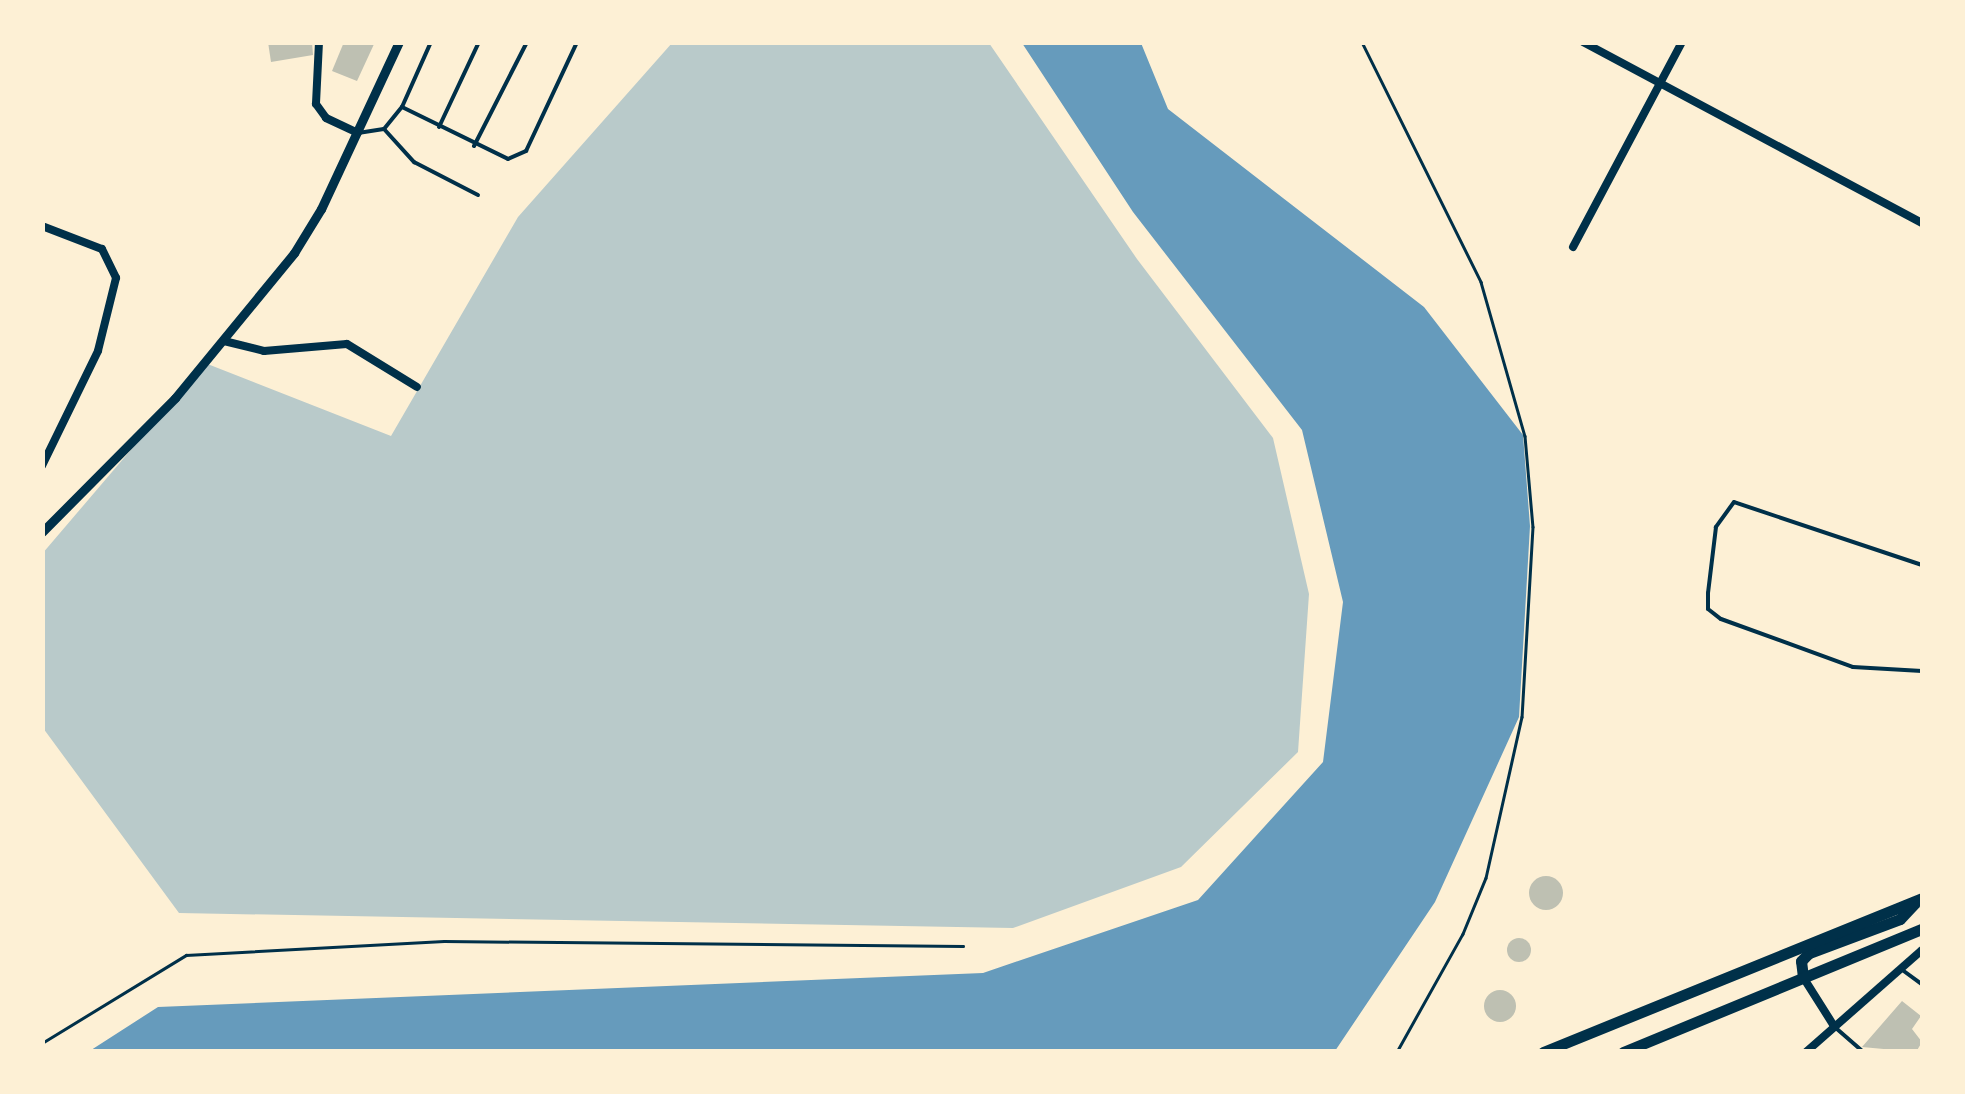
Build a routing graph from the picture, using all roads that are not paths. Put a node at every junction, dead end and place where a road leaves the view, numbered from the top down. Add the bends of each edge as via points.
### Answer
1 (399, 42) edge
2 (431, 42) edge
3 (480, 42) edge
4 (527, 42) edge
5 (577, 42) edge
6 (1583, 42) edge
7 (1682, 42) edge
8 (322, 46) edge
9 (1660, 85) junction
10 (402, 107) junction
11 (384, 128) junction
12 (440, 128) junction
13 (358, 133) junction
14 (474, 146) junction
15 (478, 195) dead end
16 (1922, 222) edge
17 (42, 226) edge
18 (1573, 247) dead end
19 (224, 341) junction
20 (417, 387) dead end
21 (42, 466) edge
22 (42, 532) edge
23 (1922, 565) edge
24 (1922, 671) edge
25 (1920, 899) edge
26 (1922, 929) edge
27 (1922, 950) edge
28 (1759, 966) junction
29 (1901, 969) junction
30 (1803, 977) junction
31 (1922, 984) edge
32 (1763, 992) junction
33 (1834, 1026) junction
34 (1543, 1052) edge
35 (1622, 1052) edge
36 (1806, 1052) edge
37 (1864, 1052) edge

1 - 13 street
2 - 10 lane
3 - 12 lane
4 - 14 lane
5 - 14 lane via 526,151 508,159
6 - 9 street
7 - 9 street
8 - 13 street via 316,104 326,118
9 - 16 street
9 - 18 street
10 - 11 lane
10 - 12 lane
11 - 13 lane
11 - 15 lane via 414,162
12 - 14 lane
13 - 19 street via 310,229
17 - 21 street via 102,249 116,278 98,351
19 - 20 street via 264,351 348,344
19 - 22 street
23 - 24 lane via 1734,502 1716,526 1708,610 1853,667
25 - 28 main road
25 - 30 main road via 1900,919 1809,953 1800,961
26 - 30 main road
27 - 29 street
28 - 32 main road via 1769,976
28 - 34 main road
29 - 31 lane
29 - 33 street
30 - 32 main road
30 - 33 street
32 - 35 main road
33 - 36 street
33 - 37 lane

